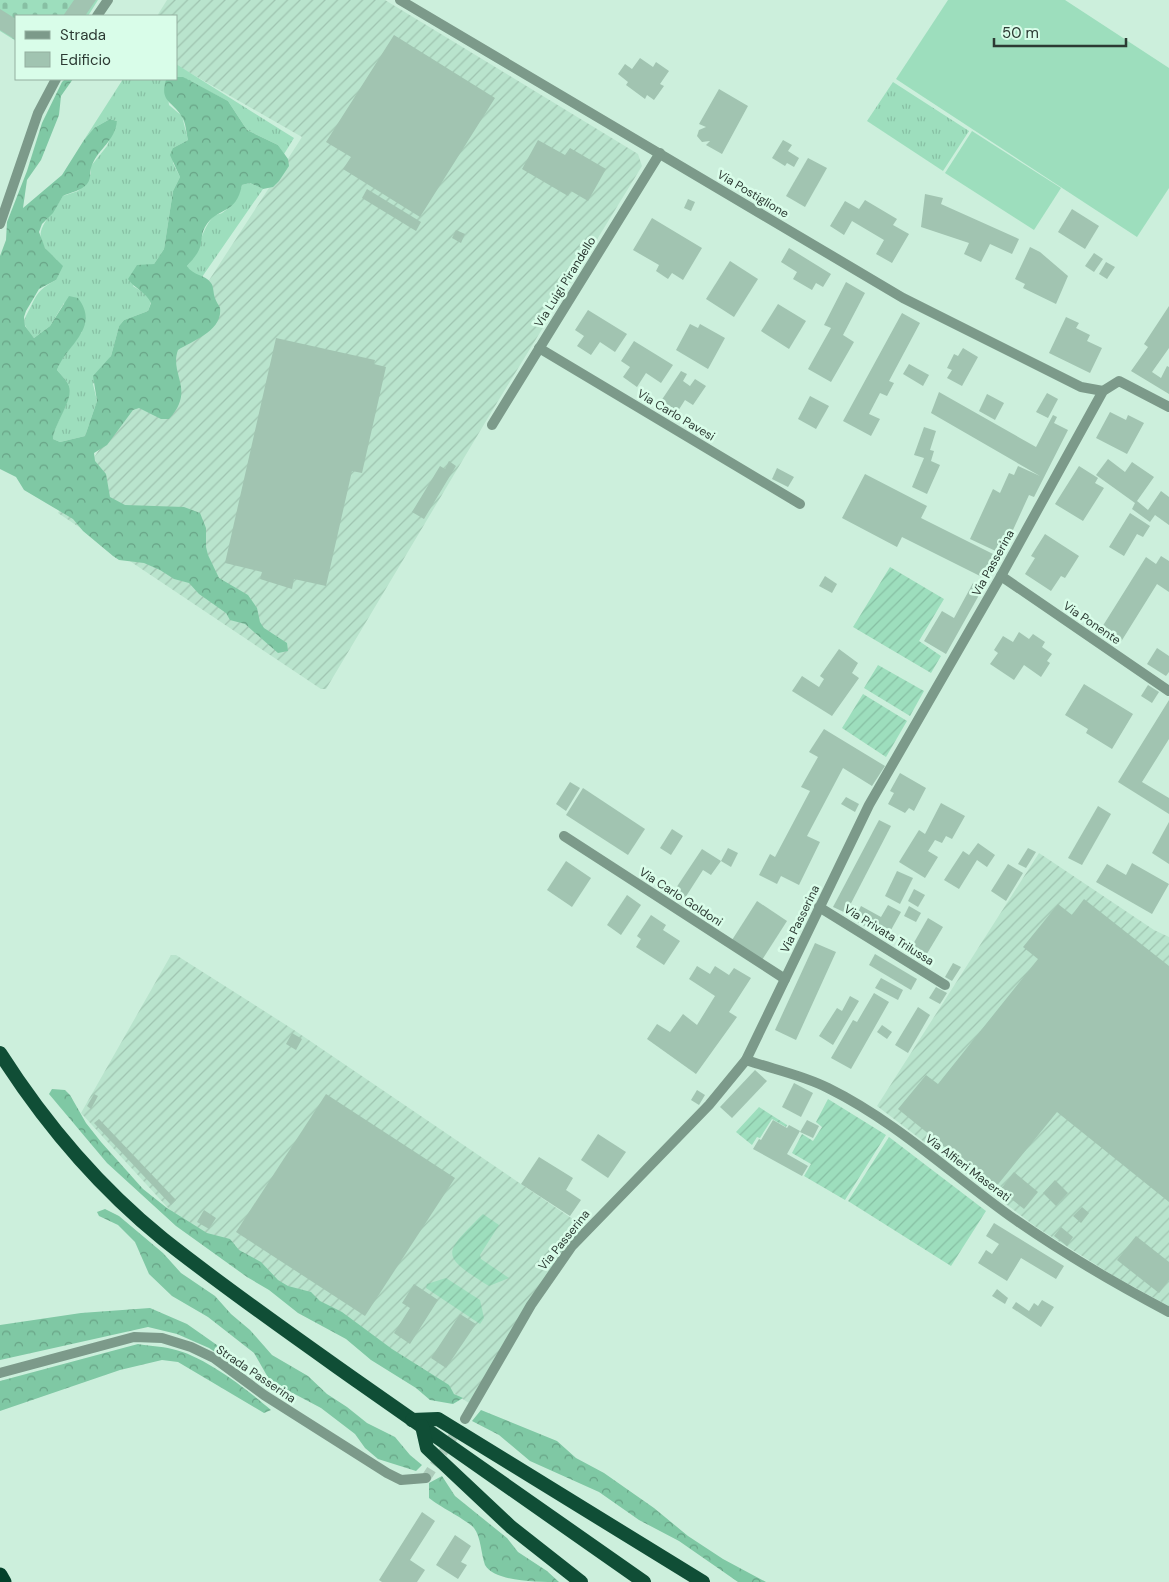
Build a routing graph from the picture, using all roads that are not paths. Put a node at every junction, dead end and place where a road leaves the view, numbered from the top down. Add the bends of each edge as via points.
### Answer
1 (108, 0) edge
2 (400, 0) edge
3 (98, 15) edge
4 (56, 80) edge
5 (660, 153) junction
6 (0, 224) edge
7 (539, 348) junction
8 (1103, 391) junction
9 (1169, 407) edge
10 (492, 426) dead end
11 (800, 504) dead end
12 (1001, 576) junction
13 (1169, 691) edge
14 (564, 836) dead end
15 (819, 907) junction
16 (785, 979) junction
17 (945, 986) dead end
18 (0, 1053) edge
19 (746, 1060) junction
20 (1169, 1312) edge
21 (0, 1373) edge
22 (465, 1419) tunnel mouth
23 (417, 1423) junction
24 (426, 1478) dead end
25 (0, 1575) edge
26 (4, 1582) edge
27 (581, 1582) edge
28 (644, 1582) edge
29 (703, 1582) edge

1 - 3 street
2 - 5 street, Via Postiglione
4 - 6 street via 35,121
5 - 7 street, Via Luigi Pirandello
5 - 8 street, Via Postiglione via 903,298 1081,387
7 - 10 street, Via Luigi Pirandello
7 - 11 street, Via Carlo Pavesi
8 - 9 street via 1119,381
8 - 12 street, Via Passerina
12 - 13 street, Via Ponente
12 - 15 street, Via Passerina via 869,804
14 - 16 street, Via Carlo Goldoni
15 - 16 street, Via Passerina
15 - 17 street, Via Privata Trilussa
16 - 19 street, Via Passerina
18 - 23 highway via 64,1142 105,1186 163,1239
19 - 20 street, Via Alfieri Maserati via 826,1087 866,1109 1030,1230 1112,1282
19 - 22 street, Via Passerina via 709,1105 572,1246 531,1305
21 - 24 street, Strada Passerina via 134,1337 162,1338 214,1358 264,1396 387,1473 401,1480
23 - 27 highway via 427,1448 511,1527
23 - 28 highway
23 - 29 highway via 438,1419
25 - 26 highway

